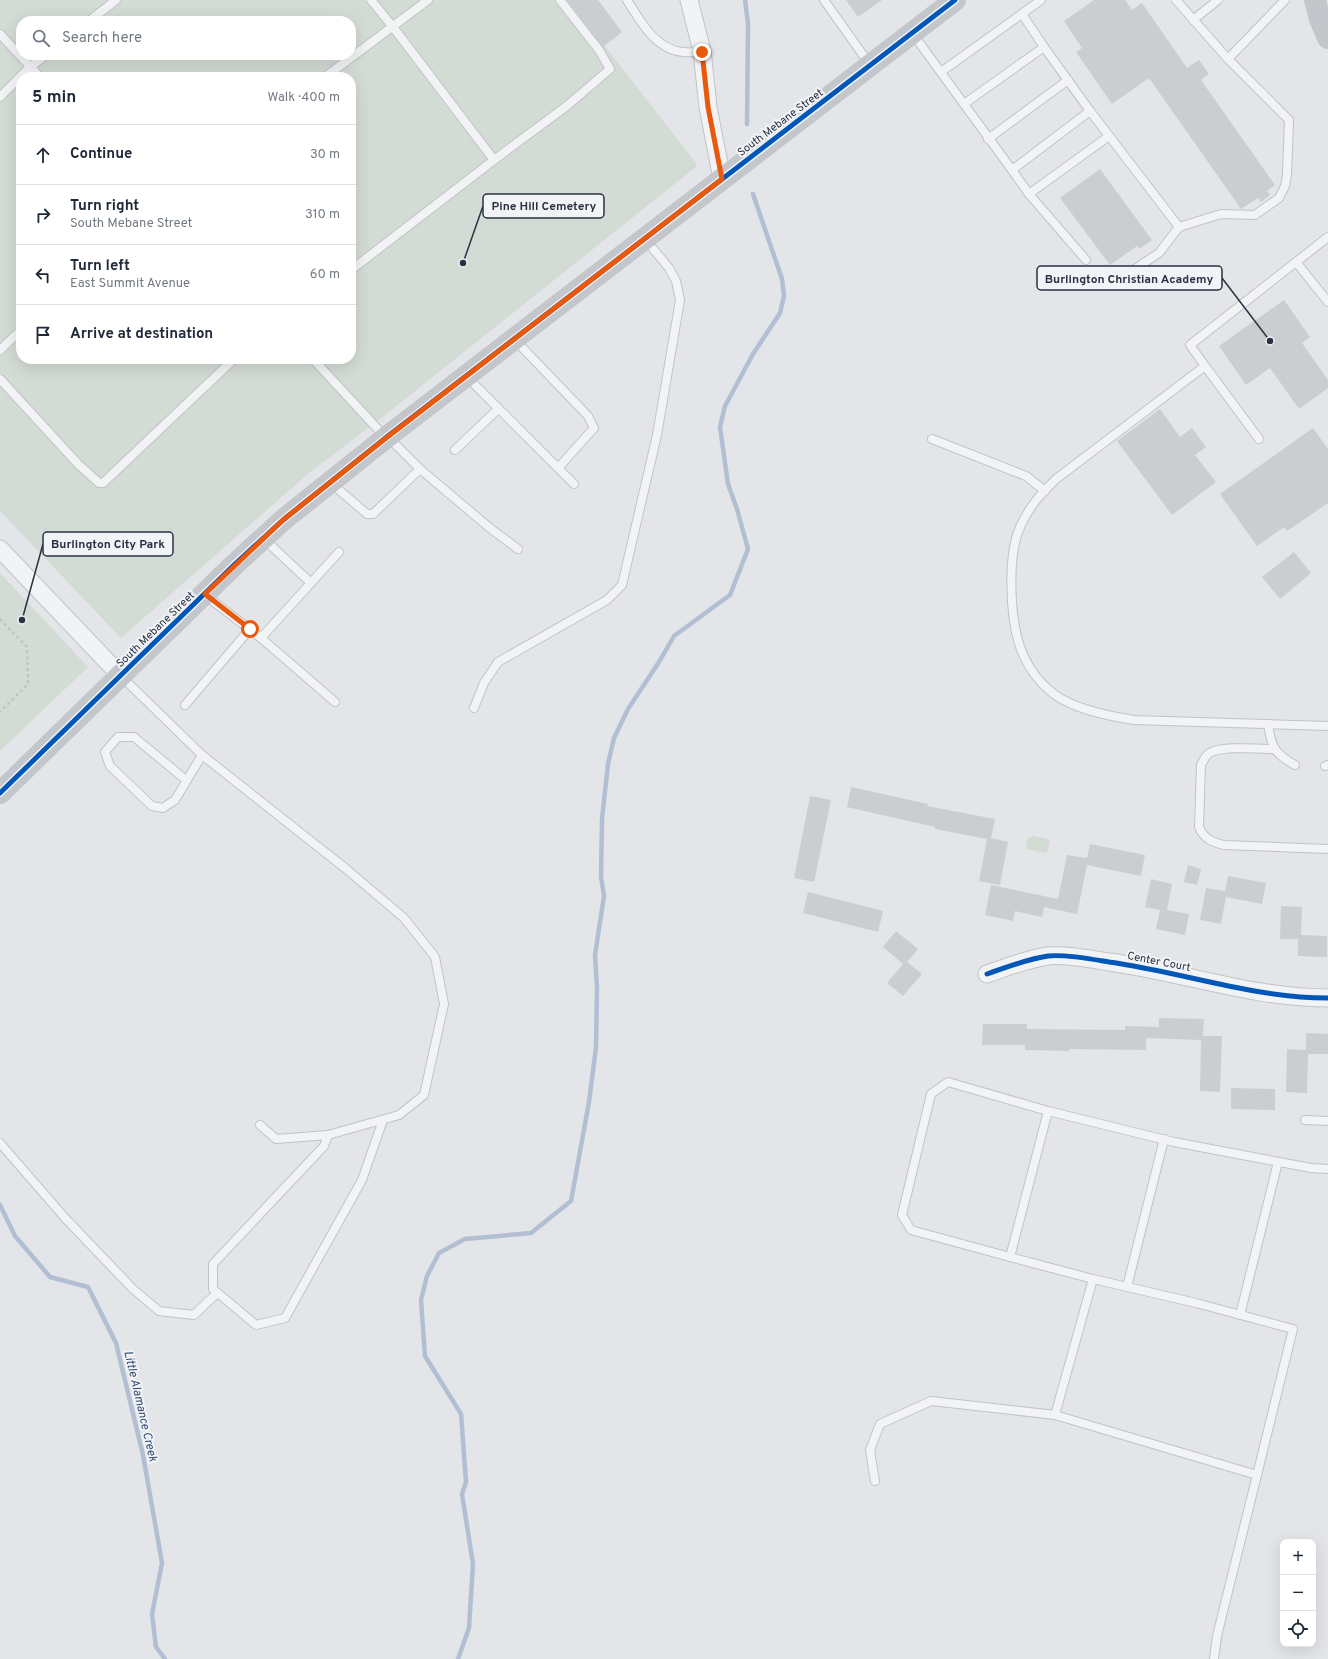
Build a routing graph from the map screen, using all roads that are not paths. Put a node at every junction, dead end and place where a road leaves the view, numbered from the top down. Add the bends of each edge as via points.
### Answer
1 (116, 0) edge
2 (371, 0) edge
3 (428, 0) edge
4 (560, 0) edge
5 (627, 0) edge
6 (689, 0) edge
7 (824, 0) edge
8 (955, 0) edge
9 (1041, 0) edge
10 (1176, 0) edge
11 (1218, 0) edge
12 (1285, 0) edge
13 (1316, 0) edge
14 (1022, 14) junction
15 (95, 16) edge
16 (1193, 20) junction
17 (393, 27) junction
18 (912, 33) junction
19 (0, 34) edge
20 (1328, 38) edge
21 (1044, 47) junction
22 (16, 52) edge
23 (702, 52) junction
24 (356, 54) edge
25 (1228, 59) junction
26 (24, 60) edge
27 (39, 60) edge
28 (348, 60) edge
29 (871, 66) junction
30 (30, 67) junction
31 (25, 72) edge
32 (35, 72) edge
33 (332, 72) edge
34 (941, 72) junction
35 (1068, 80) junction
36 (16, 81) edge
37 (0, 97) edge
38 (964, 104) junction
39 (1090, 111) junction
40 (1109, 136) junction
41 (988, 139) junction
42 (494, 160) junction
43 (1012, 170) junction
44 (722, 179) junction
45 (1030, 194) junction
46 (1179, 227) junction
47 (1328, 237) edge
48 (645, 239) junction
49 (1086, 260) dead end
50 (1296, 262) junction
51 (356, 266) edge
52 (1112, 284) dead end
53 (1328, 302) edge
54 (16, 335) edge
55 (514, 339) junction
56 (0, 350) edge
57 (229, 364) edge
58 (318, 364) edge
59 (1205, 366) junction
60 (466, 376) junction
61 (0, 379) edge
62 (498, 409) junction
63 (387, 437) junction
64 (932, 439) dead end
65 (1259, 439) dead end
66 (455, 450) dead end
67 (558, 468) junction
68 (420, 469) junction
69 (330, 482) junction
70 (574, 484) dead end
71 (1044, 491) junction
72 (264, 538) junction
73 (0, 549) edge
74 (518, 549) dead end
75 (339, 552) dead end
76 (311, 583) junction
77 (205, 594) junction
78 (250, 629) junction
79 (262, 638) junction
80 (121, 676) junction
81 (334, 702) dead end
82 (185, 705) dead end
83 (474, 708) dead end
84 (1268, 724) junction
85 (1328, 726) edge
86 (1275, 749) junction
87 (202, 754) junction
88 (1295, 765) dead end
89 (186, 780) junction
90 (0, 793) edge
91 (1328, 849) edge
92 (987, 974) dead end
93 (1328, 998) edge
94 (1048, 1111) junction
95 (383, 1120) junction
96 (1306, 1120) dead end
97 (1328, 1121) edge
98 (260, 1125) dead end
99 (328, 1135) junction
100 (1164, 1140) junction
101 (0, 1143) edge
102 (1278, 1162) junction
103 (1328, 1169) edge
104 (1010, 1257) junction
105 (1093, 1279) junction
106 (1127, 1287) junction
107 (217, 1293) junction
108 (1240, 1315) junction
109 (1055, 1415) junction
110 (1257, 1475) junction
111 (875, 1481) dead end
112 (1214, 1659) edge

1 - 15 lane
2 - 17 lane
3 - 17 lane
4 - 42 lane via 599,50 610,69 568,105
5 - 23 lane via 644,27 665,47 682,52
6 - 23 street
7 - 29 lane
8 - 18 street, South Mebane Street
9 - 14 lane
10 - 16 lane
11 - 16 lane
12 - 25 lane
13 - 20 street
14 - 21 lane
14 - 34 lane
16 - 25 lane
17 - 24 lane
17 - 42 lane
18 - 29 street, South Mebane Street
18 - 34 lane
19 - 22 lane
21 - 35 lane
21 - 38 lane
23 - 44 street via 708,107
25 - 46 lane via 1289,120 1285,186 1280,198 1255,215 1221,214
26 - 30 lane
27 - 30 lane
28 - 33 lane
29 - 44 street, South Mebane Street
30 - 31 lane
30 - 32 lane
34 - 38 lane
35 - 39 lane
35 - 41 lane
36 - 37 lane
38 - 41 lane
39 - 40 lane
39 - 43 lane
40 - 45 lane
40 - 46 lane
41 - 43 lane
42 - 51 lane
43 - 45 lane
44 - 48 street, South Mebane Street
45 - 49 lane
46 - 52 lane via 1159,253
47 - 50 lane
48 - 55 street, South Mebane Street
48 - 83 lane via 668,268 676,282 680,300 657,436 622,585 607,600 498,662 484,683
50 - 53 lane
50 - 59 lane via 1190,345
54 - 56 lane
55 - 60 street, South Mebane Street
55 - 67 lane via 588,416 594,428
57 - 61 lane via 103,483 99,483 78,464
58 - 63 lane
59 - 65 lane
59 - 71 lane
60 - 62 lane
60 - 63 street, South Mebane Street
62 - 66 lane
62 - 67 lane
63 - 68 lane
63 - 69 street, South Mebane Street
64 - 71 lane via 1026,476
67 - 70 lane
68 - 69 lane via 373,514 367,514
68 - 74 lane
69 - 72 street, South Mebane Street
71 - 84 lane via 1036,499 1020,526 1013,553 1012,583 1013,614 1020,645 1031,670 1049,691 1073,705 1105,715
72 - 76 lane
72 - 77 street, South Mebane Street
73 - 80 street
75 - 76 lane
76 - 79 lane
77 - 78 lane
77 - 80 street, South Mebane Street
78 - 79 lane
78 - 82 lane
79 - 81 lane
80 - 87 lane
80 - 90 street, South Mebane Street
84 - 85 lane
84 - 86 lane via 1269,737
86 - 88 lane via 1278,754
86 - 91 lane via 1222,749 1204,759 1201,765 1199,827 1202,833 1214,843 1224,845
87 - 89 lane
87 - 95 lane via 404,918 435,957 444,1004 424,1095 399,1115
89 - 89 lane via 175,800 164,808 152,806 110,766 105,752 118,737 134,737
92 - 93 street, Center Court via 1049,956 1151,968 1264,992
94 - 100 lane
94 - 104 lane
94 - 104 lane via 948,1082 931,1094 902,1215 911,1230
95 - 99 lane
95 - 107 lane via 362,1180 285,1318 256,1324
96 - 97 lane
98 - 99 lane via 276,1139
99 - 107 lane via 324,1146 213,1264 213,1289
100 - 102 lane
100 - 106 lane
101 - 107 lane via 65,1218 133,1289 159,1311 194,1315
102 - 103 lane
102 - 108 lane
104 - 105 lane
105 - 106 lane
105 - 109 lane
106 - 108 lane
108 - 110 lane via 1293,1329
109 - 110 lane
109 - 111 lane via 931,1400 880,1424 870,1450
110 - 112 lane via 1219,1628

